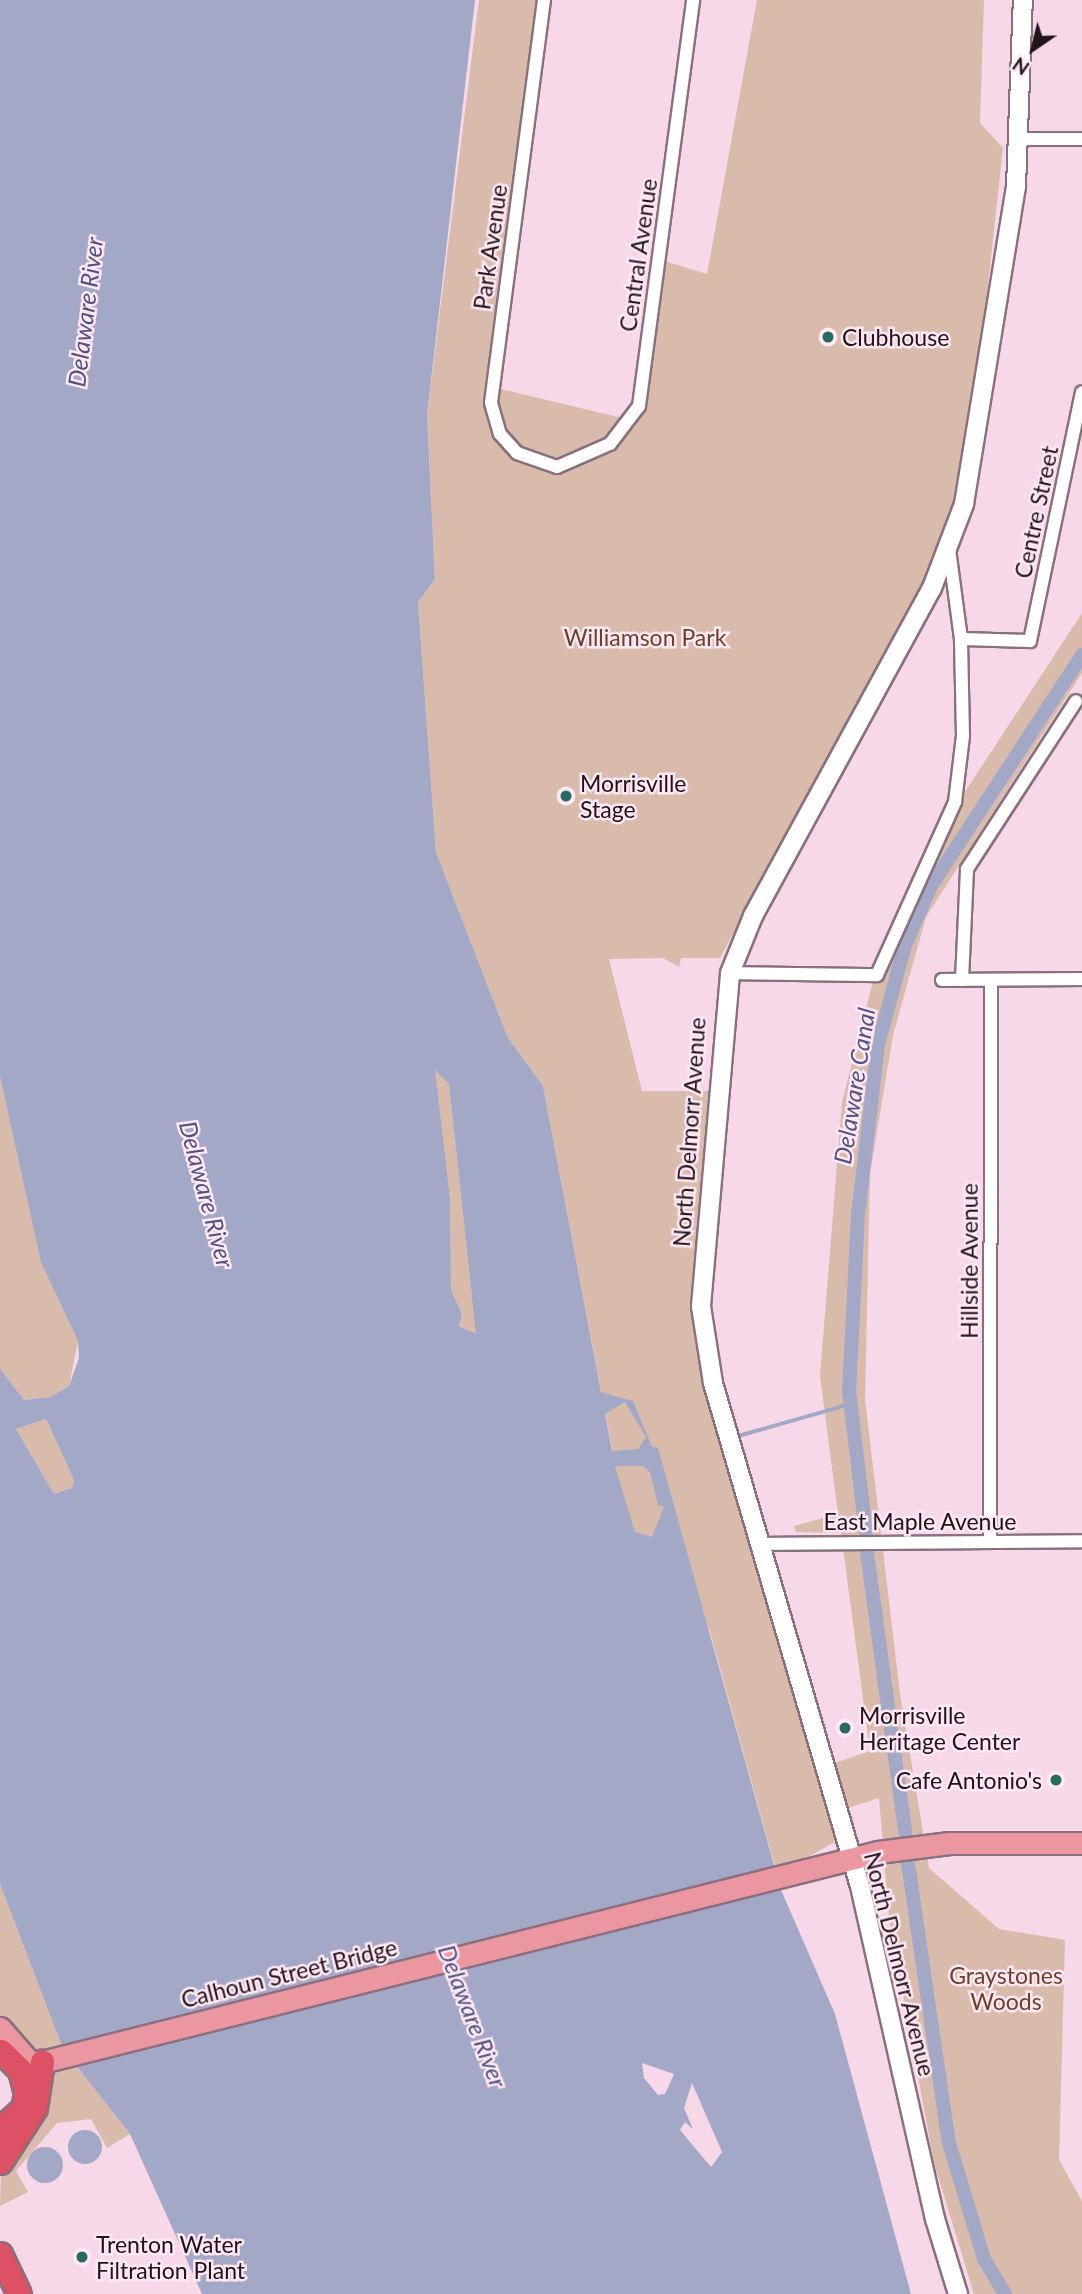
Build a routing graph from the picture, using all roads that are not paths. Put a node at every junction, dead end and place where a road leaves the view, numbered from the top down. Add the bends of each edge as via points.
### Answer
1 (544, 0) edge
2 (692, 0) edge
3 (1023, 0) edge
4 (1021, 139) junction
5 (1082, 139) edge
6 (1082, 392) edge
7 (553, 467) joint
8 (949, 549) junction
9 (961, 639) junction
10 (1076, 701) dead end
11 (730, 973) junction
12 (1082, 979) edge
13 (942, 980) dead end
14 (962, 981) junction
15 (990, 981) junction
16 (990, 1541) junction
17 (1082, 1541) edge
18 (759, 1544) junction
19 (1082, 1843) edge
20 (850, 1860) junction
21 (0, 2043) edge
22 (43, 2060) junction
23 (0, 2129) edge
24 (0, 2162) edge
25 (0, 2254) edge
26 (19, 2294) edge
27 (958, 2294) edge

1 - 7 street, Park Avenue via 491,404 506,442 526,459
2 - 7 street, Central Avenue via 639,406 597,453
3 - 4 main road, North Delmorr Avenue
4 - 5 street
4 - 8 main road, North Delmorr Avenue via 971,474
6 - 9 street, Centre Street via 1030,641
8 - 9 street
8 - 11 main road, North Delmorr Avenue via 753,916
9 - 11 street via 963,736 955,802 877,975
10 - 14 street via 967,869
11 - 18 main road, North Delmorr Avenue via 701,1306 708,1367
12 - 15 street
13 - 14 street
14 - 15 street
15 - 16 street, Hillside Avenue
16 - 17 street, East Maple Avenue
16 - 18 street, East Maple Avenue
18 - 20 main road, North Delmorr Avenue
19 - 20 main road, Calhoun Street Bridge via 933,1844
20 - 22 main road, Calhoun Street Bridge
20 - 27 main road, North Delmorr Avenue
21 - 22 main road
21 - 23 highway via 26,2086 23,2108
22 - 24 highway via 35,2108
25 - 26 highway

